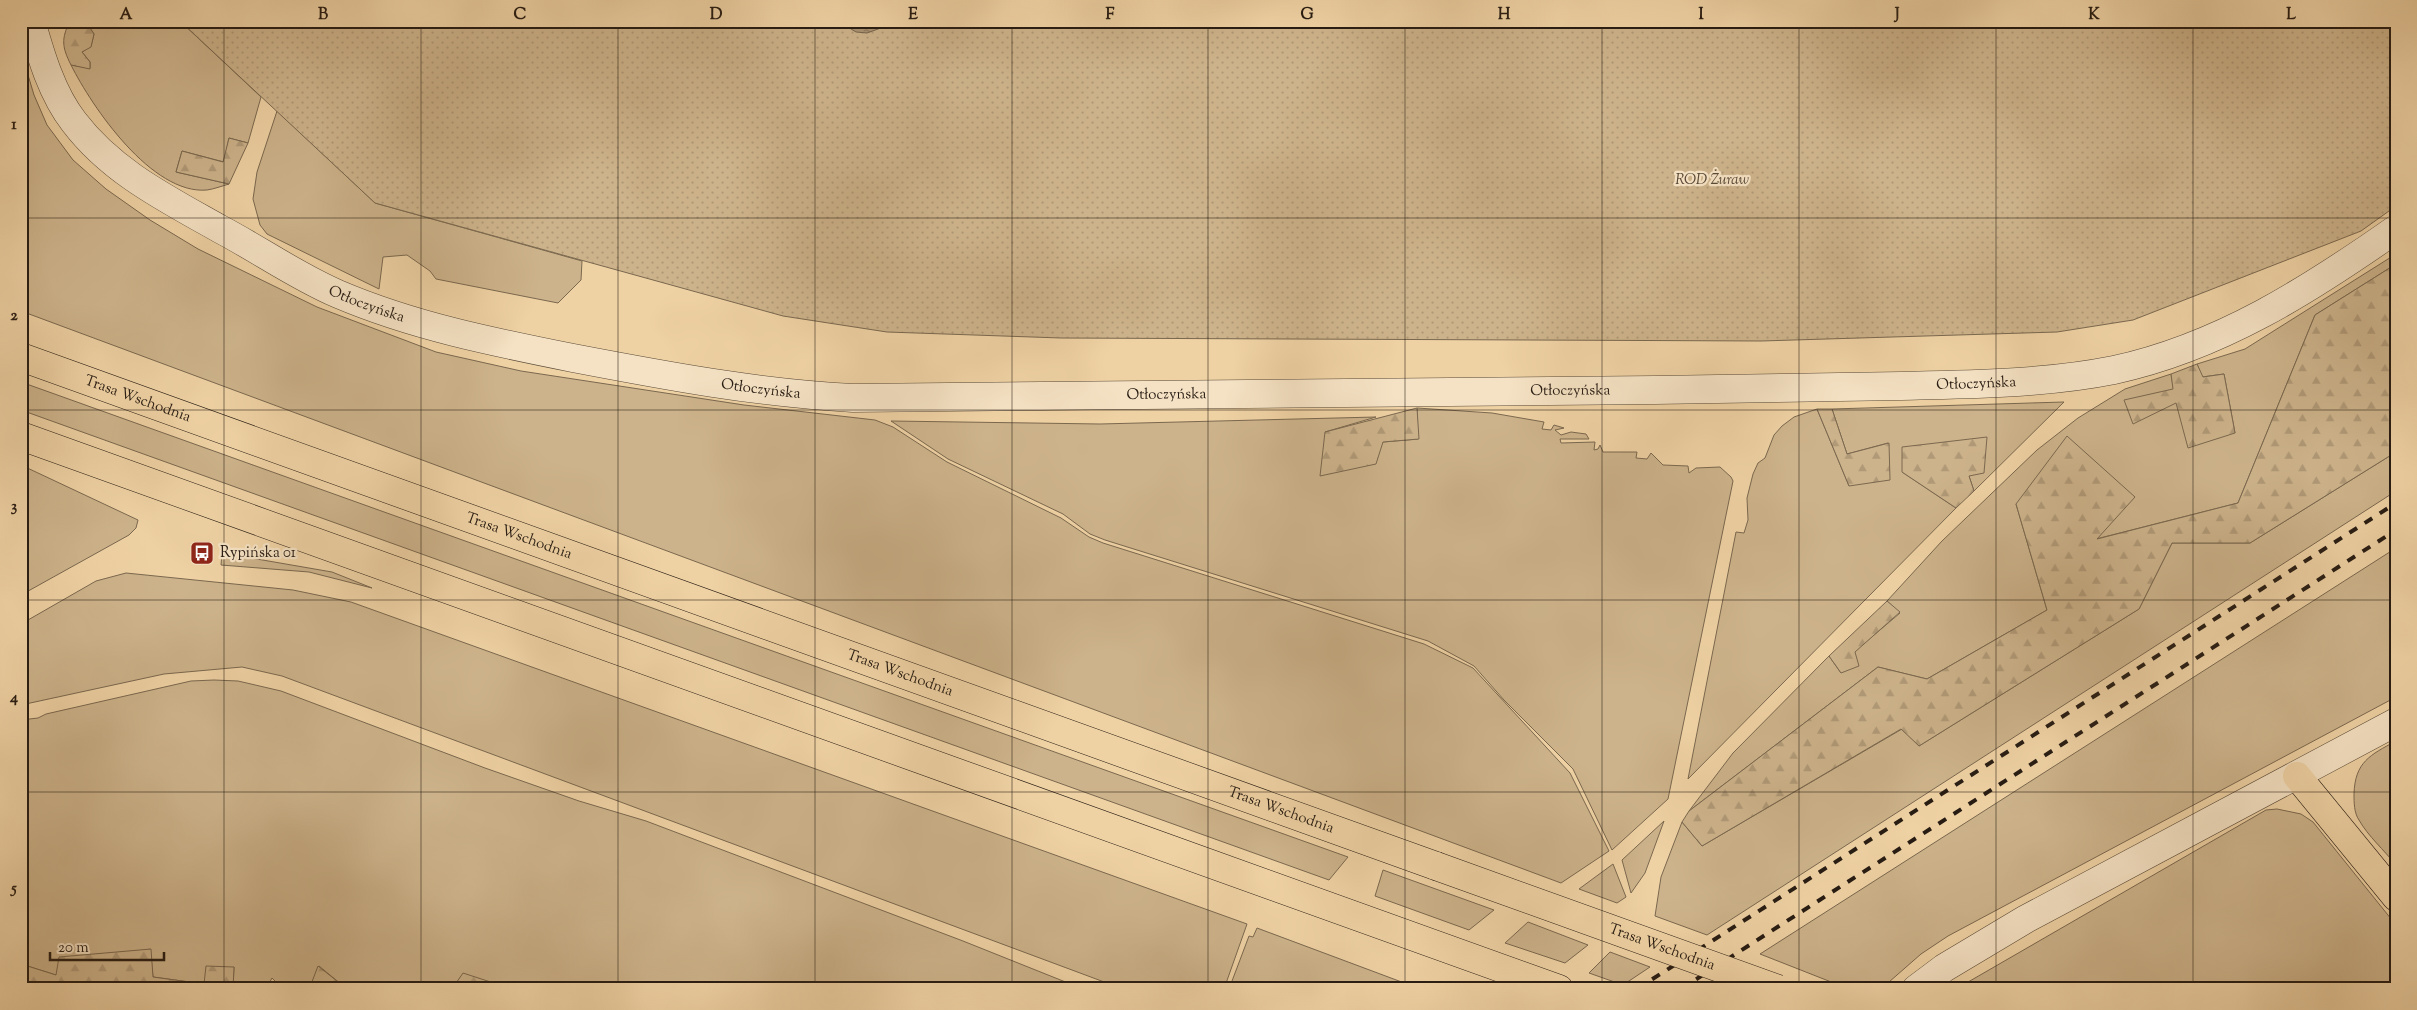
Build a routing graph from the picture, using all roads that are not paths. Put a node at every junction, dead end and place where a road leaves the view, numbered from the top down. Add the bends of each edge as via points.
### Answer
1 (31, 21) edge
2 (2396, 229) edge
3 (21, 357) edge
4 (21, 436) edge
5 (2396, 722) edge
6 (2297, 776) junction
7 (2396, 897) edge
8 (1559, 989) edge
9 (1778, 989) edge
10 (1916, 989) edge

1 - 2 street, Otłoczyńska via 58,97 73,122 94,146 148,188 293,273 384,313 483,340 681,379 810,396 1725,389 2037,381 2115,370 2220,336 2336,271
3 - 9 main road, Trasa Wschodnia, bridge
4 - 8 main road
5 - 6 street
6 - 7 main road
6 - 10 street via 2026,919 1944,968

